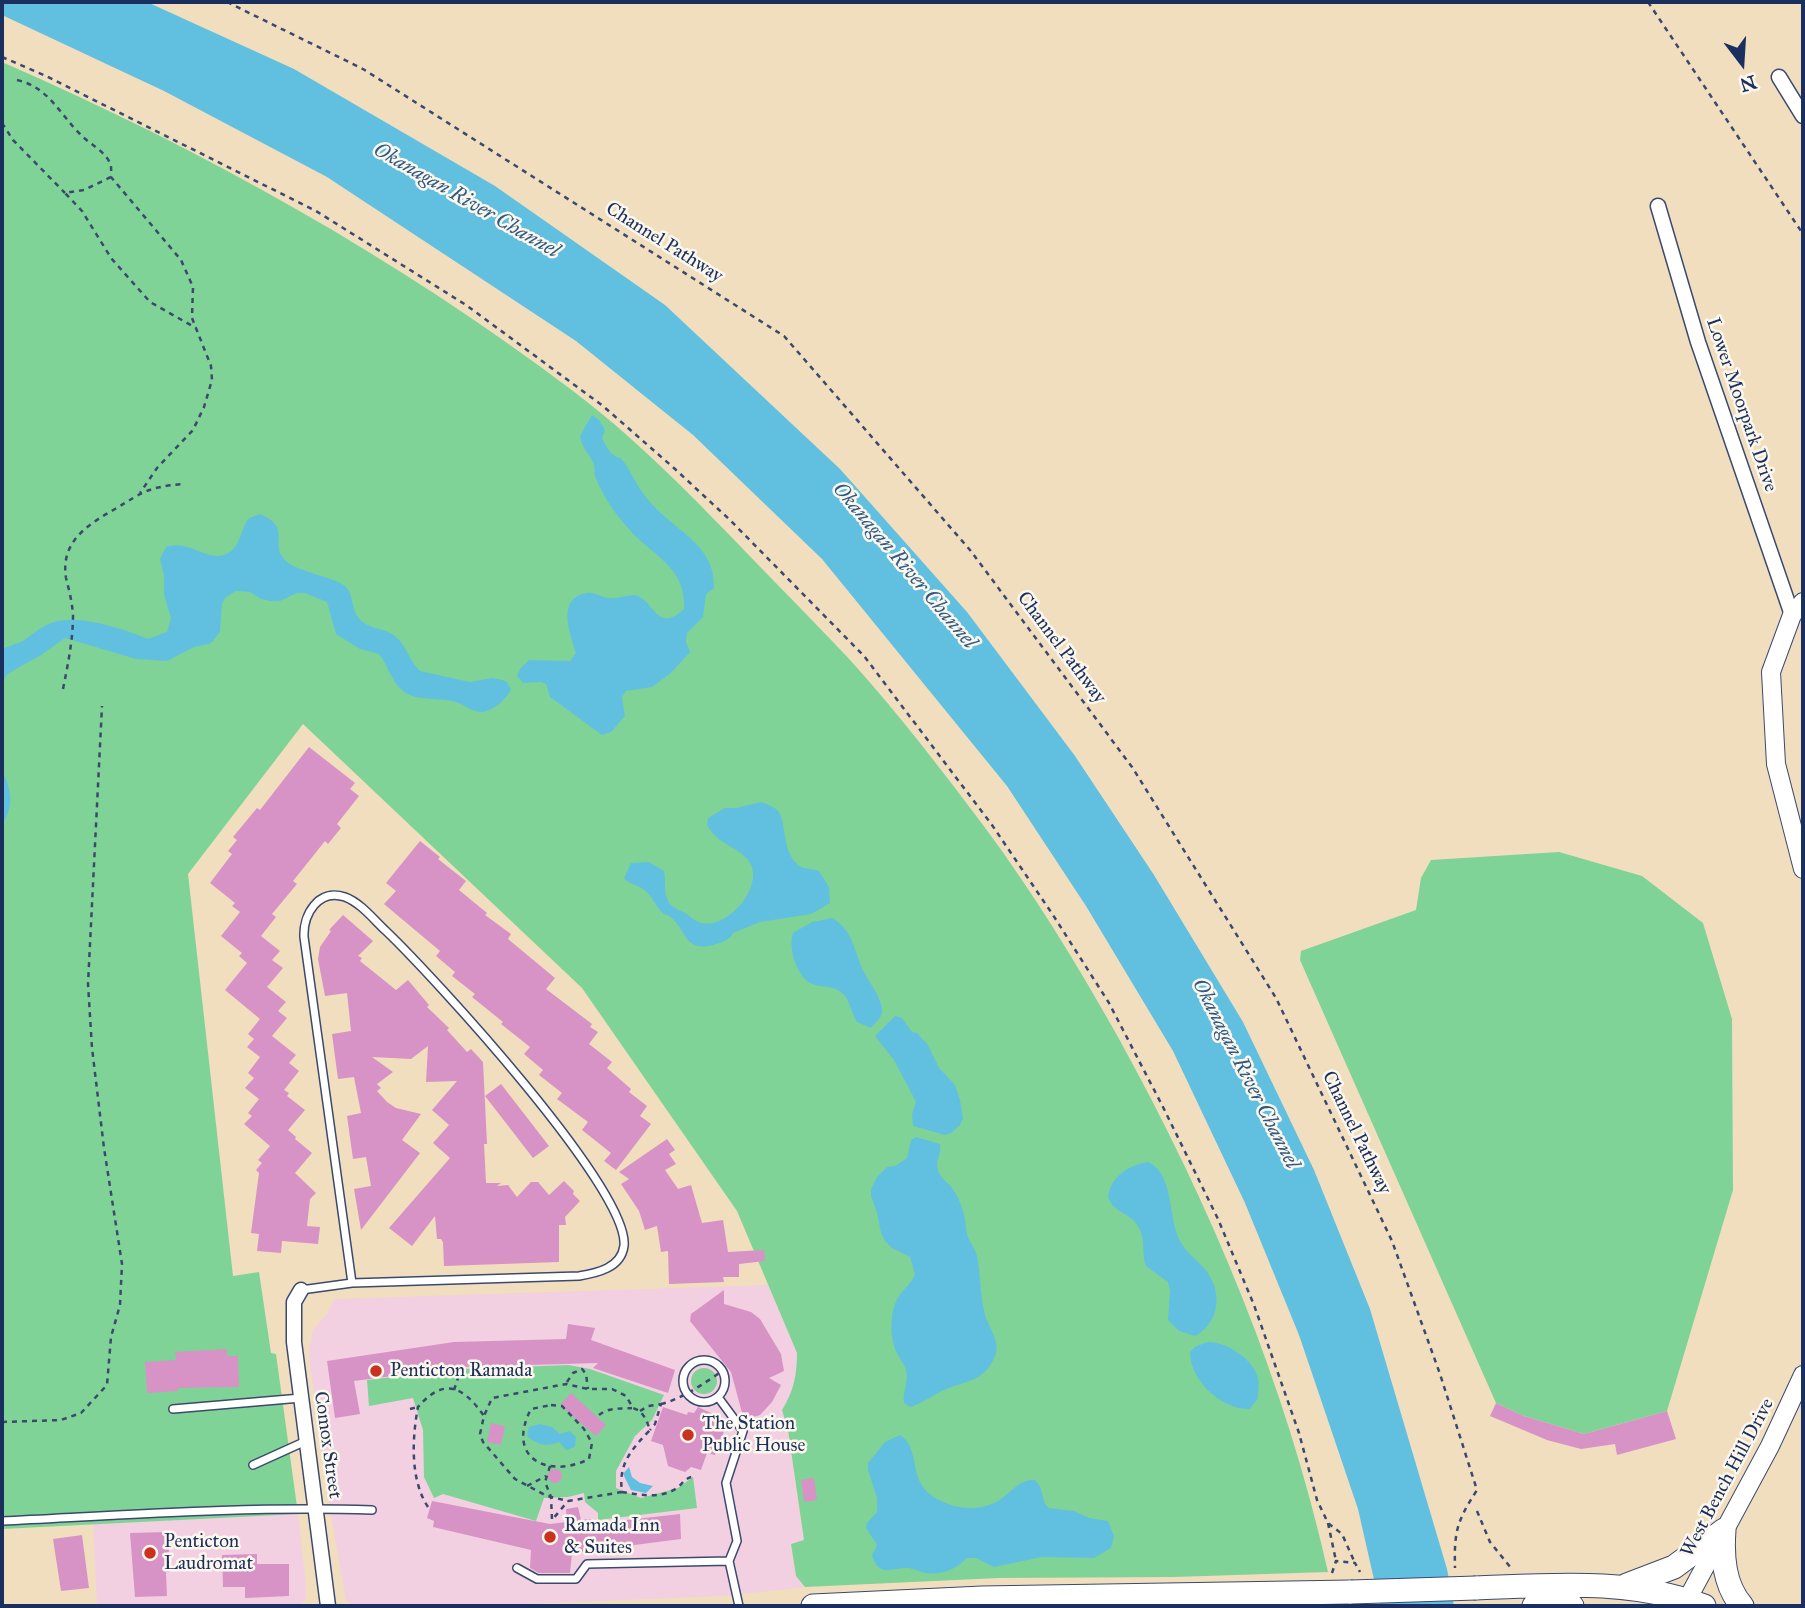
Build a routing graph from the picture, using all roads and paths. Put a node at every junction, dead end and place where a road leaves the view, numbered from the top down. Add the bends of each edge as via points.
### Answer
1 (227, 2) edge
2 (1648, 2) edge
3 (2, 57) edge
4 (1779, 77) dead end
5 (17, 80) dead end
6 (1803, 116) edge
7 (2, 123) edge
8 (111, 177) junction
9 (65, 193) junction
10 (1658, 206) dead end
11 (1803, 234) edge
12 (197, 329) junction
13 (184, 484) dead end
14 (140, 493) junction
15 (1798, 608) edge
16 (64, 689) dead end
17 (102, 706) dead end
18 (1803, 869) edge
19 (352, 1283) junction
20 (300, 1290) joint
21 (461, 1369) dead end
22 (722, 1371) junction
23 (1803, 1376) edge
24 (566, 1384) junction
25 (588, 1389) junction
26 (454, 1390) junction
27 (687, 1393) junction
28 (718, 1397) junction
29 (302, 1398) junction
30 (661, 1404) junction
31 (418, 1408) junction
32 (633, 1408) junction
33 (173, 1409) dead end
34 (410, 1409) dead end
35 (640, 1411) junction
36 (598, 1415) dead end
37 (484, 1416) junction
38 (2, 1422) edge
39 (653, 1430) junction
40 (307, 1440) junction
41 (253, 1465) dead end
42 (550, 1465) junction
43 (546, 1476) junction
44 (695, 1476) dead end
45 (527, 1487) junction
46 (622, 1492) junction
47 (551, 1497) junction
48 (568, 1501) junction
49 (428, 1507) dead end
50 (316, 1508) junction
51 (372, 1510) dead end
52 (1478, 1511) dead end
53 (2, 1521) edge
54 (1328, 1523) junction
55 (1724, 1530) junction
56 (729, 1561) junction
57 (1336, 1561) dead end
58 (1355, 1563) dead end
59 (517, 1568) dead end
60 (1455, 1569) dead end
61 (1624, 1587) junction
62 (1530, 1596) edge
63 (1689, 1605) edge
64 (328, 1606) edge
65 (739, 1606) edge
66 (813, 1606) edge
67 (1572, 1606) edge
68 (1742, 1606) edge

1 - 60 path, Channel Pathway via 363,69 784,336 970,550 1132,767 1269,986 1381,1216 1477,1490 1459,1518
2 - 11 path
3 - 54 path via 316,211 466,305 603,406 675,469 864,656 992,825 1109,1003 1218,1219 1249,1293
4 - 6 street
5 - 8 path via 47,95 80,135 101,150 111,163
7 - 9 path
8 - 9 path
8 - 12 path via 181,260 193,286 192,318
9 - 12 path via 111,258 150,302
10 - 15 street, Lower Moorpark Drive via 1698,342
12 - 14 path via 211,366 204,407 193,430
13 - 14 path via 155,486
14 - 16 path via 88,524 73,541 66,575 72,598 72,645
15 - 18 street via 1771,681 1776,764
17 - 38 path via 88,984 104,1148 122,1264 120,1305 111,1337 107,1385 81,1413 61,1420
19 - 19 lane via 579,1276 612,1265 622,1253 624,1240 606,1197 576,1152 497,1050 370,916 348,899 333,896 308,912 304,937
19 - 20 lane
20 - 29 street, Comox Street via 294,1303 294,1342
21 - 26 path
22 - 27 path
22 - 27 lane via 714,1363 694,1363 684,1377
22 - 28 lane via 725,1387
23 - 55 street, West Bench Hill Drive
24 - 25 path
24 - 25 path via 582,1369
24 - 37 path via 492,1398
25 - 32 path via 612,1389 626,1396
26 - 31 path via 440,1388
26 - 37 path via 474,1402
27 - 28 lane via 704,1402
27 - 30 path
28 - 56 lane via 743,1431 726,1483 737,1541
29 - 33 lane
29 - 40 street, Comox Street
30 - 35 path
30 - 39 path
31 - 34 path
31 - 49 path via 412,1453 417,1486
32 - 35 path
32 - 36 path via 604,1410
35 - 39 path
37 - 45 path via 483,1441 504,1469
39 - 46 path via 621,1469
40 - 41 lane
40 - 50 street, Comox Street
42 - 42 path via 533,1461 522,1441 531,1409 562,1406 592,1443 589,1460 576,1466
42 - 43 path
43 - 45 path
43 - 47 path
44 - 46 path via 664,1494
45 - 47 path
46 - 48 path
47 - 48 path
47 - 48 path via 552,1520
50 - 51 lane
50 - 53 lane
50 - 64 street, Comox Street
52 - 62 path via 1490,1542
54 - 57 path
54 - 58 path via 1342,1534
55 - 61 highway via 1674,1567
55 - 63 street, West Bench Hill Drive
55 - 68 highway via 1728,1580
56 - 59 lane via 587,1564 576,1579 537,1579
56 - 65 lane
61 - 62 highway via 1590,1584
61 - 63 highway via 1656,1591
62 - 66 highway, bridge via 1476,1588
62 - 67 highway via 1538,1604

